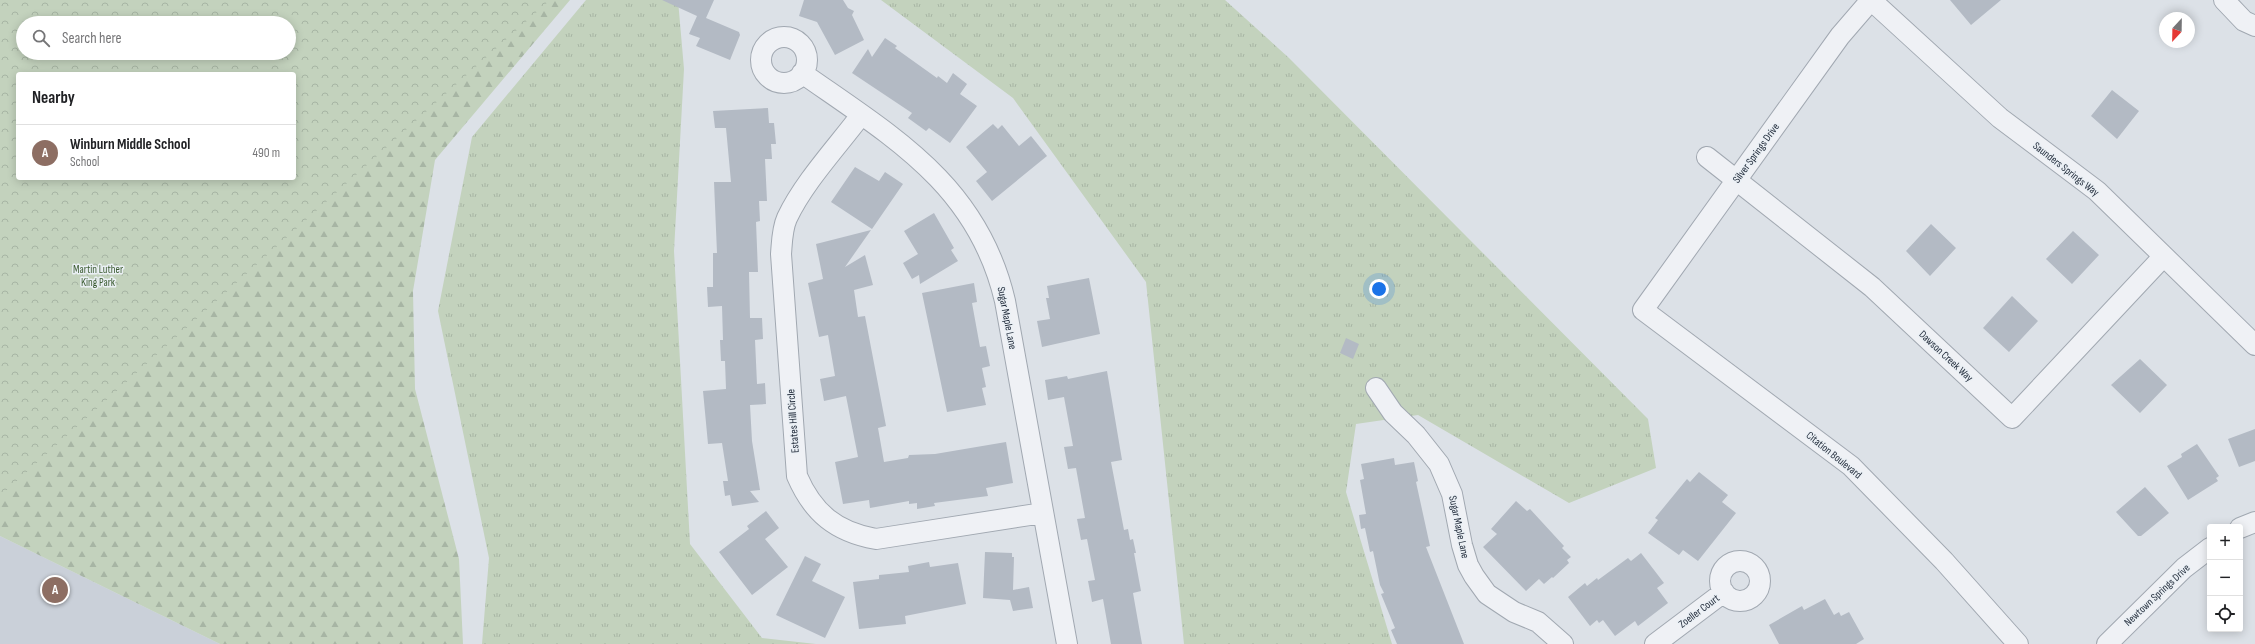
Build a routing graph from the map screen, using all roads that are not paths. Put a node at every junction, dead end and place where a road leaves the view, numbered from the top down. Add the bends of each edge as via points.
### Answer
1 (1871, 0) edge
2 (2224, 0) edge
3 (2255, 26) edge
4 (802, 73) dead end
5 (861, 115) junction
6 (1707, 157) dead end
7 (1736, 180) junction
8 (2163, 257) junction
9 (1644, 310) joint
10 (2255, 345) edge
11 (1376, 388) dead end
12 (1043, 513) junction
13 (2255, 522) edge
14 (2243, 527) edge
15 (2207, 550) edge
16 (1724, 592) dead end
17 (1067, 644) edge
18 (1563, 644) edge
19 (1655, 644) edge
20 (2018, 644) edge
21 (2106, 644) edge

1 - 7 street, Silver Springs Drive via 1840,36
1 - 8 street, Saunders Springs Way via 2000,118 2096,191
2 - 3 street via 2244,21
4 - 5 street, Sugar Maple Lane
5 - 12 street, Sugar Maple Lane via 923,162 944,182 973,220 983,238 998,273 1005,300
5 - 12 street, Estates Hill Circle via 799,196 782,234 781,254 797,476 804,492 822,514 837,526 857,535 876,539
6 - 7 street, Dawson Creek Way
7 - 8 street, Dawson Creek Way via 1872,287 2012,418
7 - 9 street, Silver Springs Drive
8 - 10 street, Saunders Springs Way
9 - 20 street, Citation Boulevard via 1851,466 1944,562
11 - 18 street, Sugar Maple Lane via 1393,413 1439,464 1452,494 1468,564 1487,594 1514,612 1538,622
12 - 17 street, Sugar Maple Lane
13 - 14 street
15 - 21 street, Newtown Springs Drive via 2184,568
16 - 19 street, Zoeller Court

